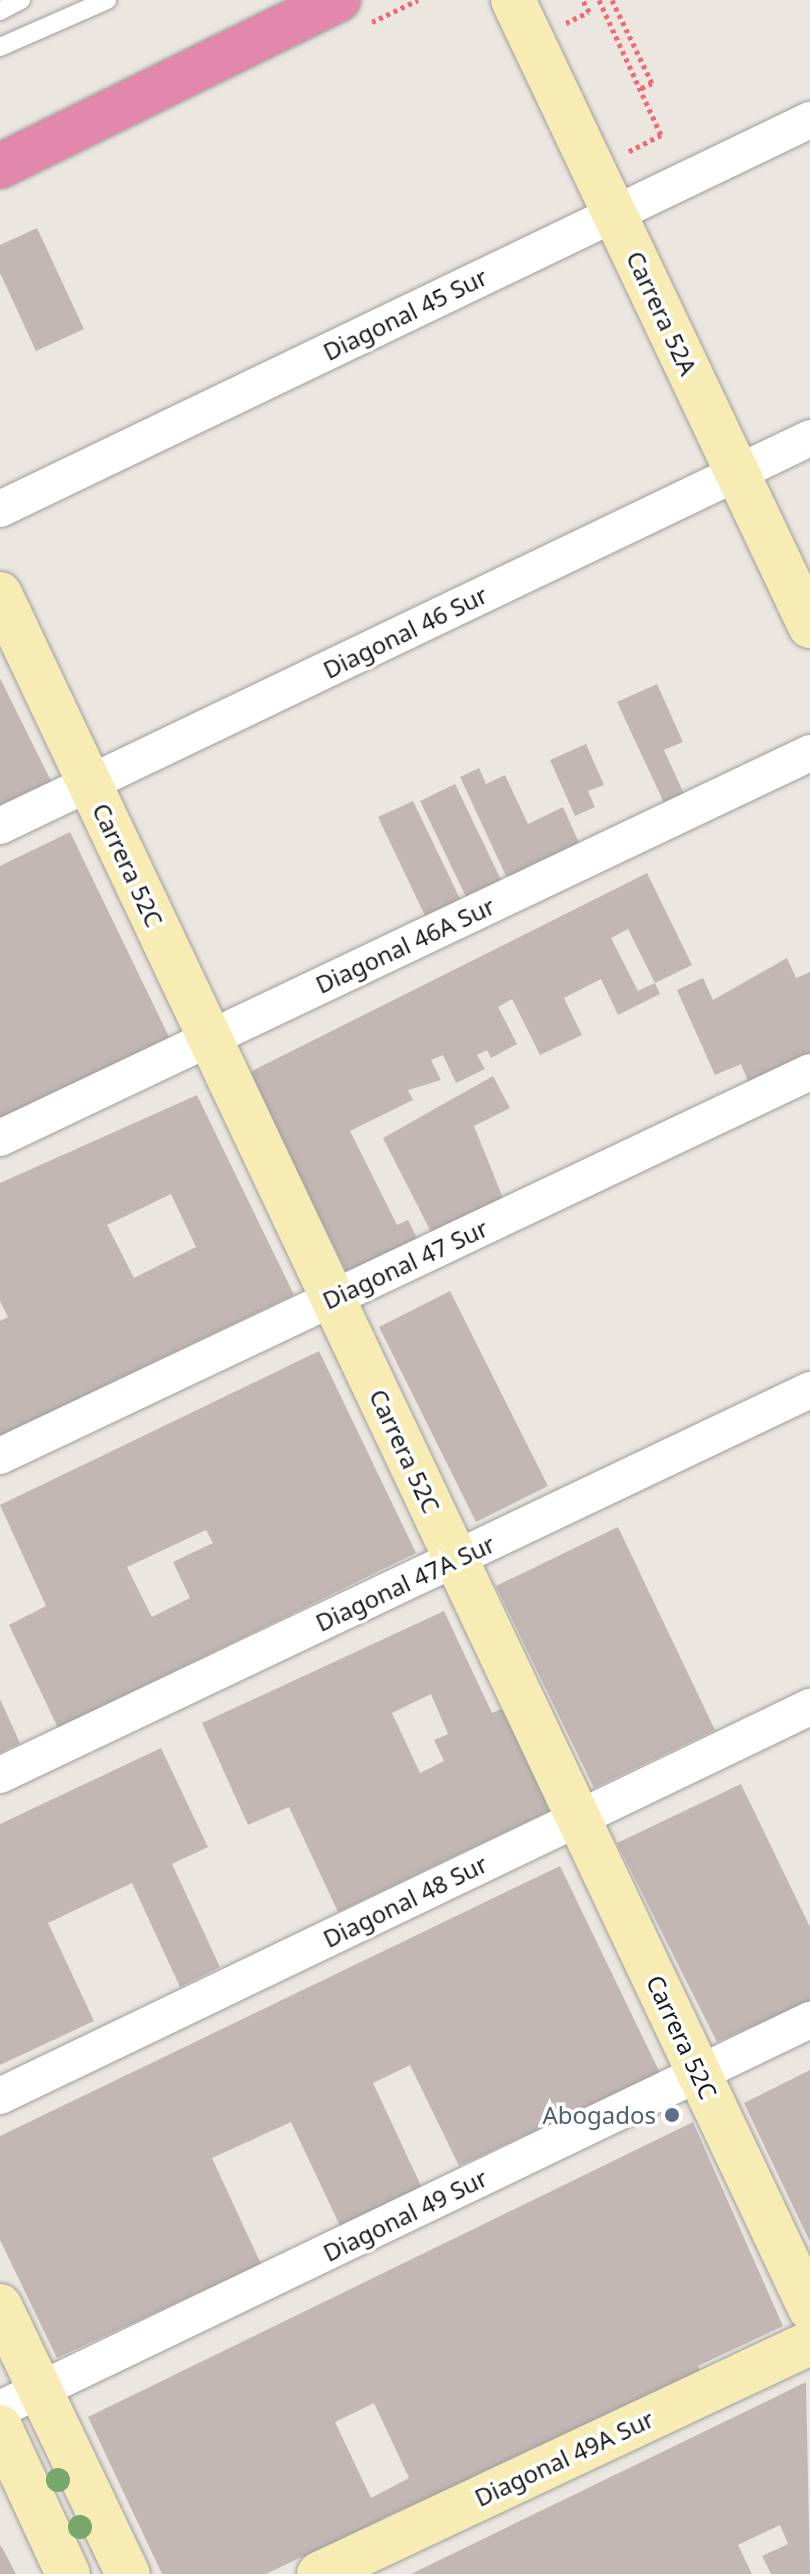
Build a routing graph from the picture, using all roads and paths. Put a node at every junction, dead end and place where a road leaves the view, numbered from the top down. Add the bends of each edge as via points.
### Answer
1 (21, 0) edge
2 (107, 0) edge
3 (338, 0) edge
4 (513, 0) edge
5 (583, 0) edge
6 (599, 0) edge
7 (612, 0) edge
8 (0, 11) edge
9 (589, 12) dead end
10 (0, 47) edge
11 (639, 89) junction
12 (810, 120) edge
13 (622, 155) dead end
14 (0, 166) edge
15 (614, 213) junction
16 (810, 438) edge
17 (738, 473) junction
18 (0, 509) edge
19 (0, 594) edge
20 (810, 626) edge
21 (810, 753) edge
22 (90, 783) junction
23 (0, 826) edge
24 (210, 1038) junction
25 (810, 1072) edge
26 (0, 1138) edge
27 (333, 1299) junction
28 (810, 1390) edge
29 (0, 1456) edge
30 (456, 1559) junction
31 (810, 1707) edge
32 (0, 1775) edge
33 (579, 1818) junction
34 (810, 2020) edge
35 (699, 2073) junction
36 (0, 2096) edge
37 (0, 2306) edge
38 (810, 2308) edge
39 (810, 2343) edge
40 (41, 2390) junction
41 (0, 2409) edge
42 (0, 2427) edge
43 (68, 2574) edge
44 (128, 2574) edge
45 (319, 2574) edge

1 - 8 lane
2 - 10 lane
3 - 14 highway
4 - 15 street, Carrera 52A
5 - 9 path
6 - 11 path
7 - 11 path via 652,83
11 - 13 path via 661,135
12 - 15 street, Diagonal 45 Sur
15 - 17 street, Carrera 52A
15 - 18 street, Diagonal 45 Sur
16 - 17 street, Diagonal 46 Sur
17 - 20 street, Carrera 52A
17 - 22 street, Diagonal 46 Sur
19 - 22 street, Carrera 52C
21 - 24 street, Diagonal 46A Sur
22 - 23 street, Diagonal 46 Sur
22 - 24 street, Carrera 52C
24 - 26 street, Diagonal 46A Sur
24 - 27 street, Carrera 52C
25 - 27 street, Diagonal 47 Sur
27 - 29 street, Diagonal 47 Sur
27 - 30 street, Carrera 52C
28 - 30 street, Diagonal 47A Sur
30 - 32 street, Diagonal 47A Sur
30 - 33 street, Carrera 52C
31 - 33 street, Diagonal 48 Sur
33 - 35 street, Carrera 52C
33 - 36 street, Diagonal 48 Sur
34 - 35 street, Diagonal 49 Sur
35 - 38 street, Carrera 52C
35 - 40 street, Diagonal 49 Sur
37 - 40 street
39 - 45 street, Diagonal 49A Sur
40 - 41 street, Diagonal 49 Sur
40 - 44 street
42 - 43 street

